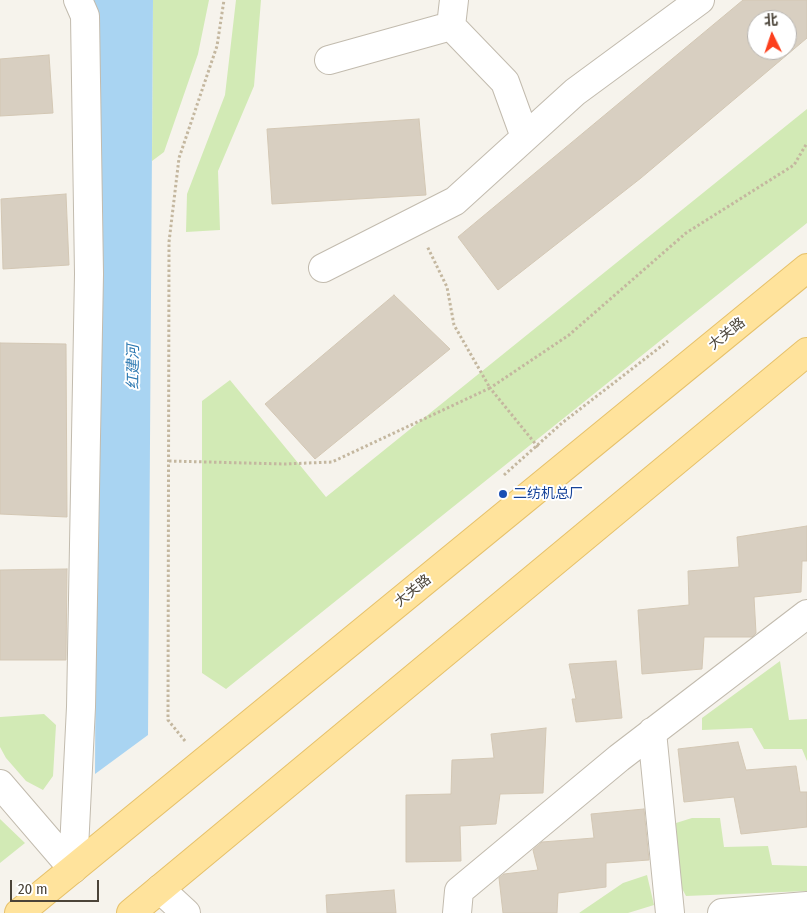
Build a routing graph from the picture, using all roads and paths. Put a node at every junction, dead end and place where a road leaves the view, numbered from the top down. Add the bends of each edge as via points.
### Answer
1 (78, 0) edge
2 (224, 0) edge
3 (700, 0) edge
4 (452, 13) edge
5 (329, 60) dead end
6 (525, 137) junction
7 (807, 143) edge
8 (416, 220) junction
9 (323, 268) dead end
10 (807, 268) edge
11 (807, 352) edge
12 (490, 388) junction
13 (169, 461) junction
14 (558, 472) junction
15 (807, 614) edge
16 (652, 732) junction
17 (204, 762) junction
18 (0, 784) edge
19 (73, 869) junction
20 (160, 889) junction
21 (807, 906) edge
22 (19, 913) edge
23 (131, 913) edge
24 (186, 913) edge
25 (457, 913) edge
26 (670, 913) edge
27 (722, 913) edge

1 - 19 street via 85,16 88,274 81,707
2 - 13 path via 216,46 179,158 169,242
3 - 6 street via 575,92
4 - 5 street
4 - 6 street via 505,82
6 - 8 street via 455,200
7 - 12 path via 794,165 686,233 569,335
8 - 9 street
8 - 12 path via 447,287 454,325
10 - 14 main road, 大关路
11 - 20 main road
12 - 13 path via 332,462
12 - 14 path
13 - 17 path via 168,720
14 - 17 main road, 大关路
15 - 16 street
16 - 25 street via 459,891
16 - 26 street
17 - 19 main road, 大关路
18 - 19 street
19 - 22 main road, 大关路
20 - 23 main road
20 - 24 street
21 - 27 street

